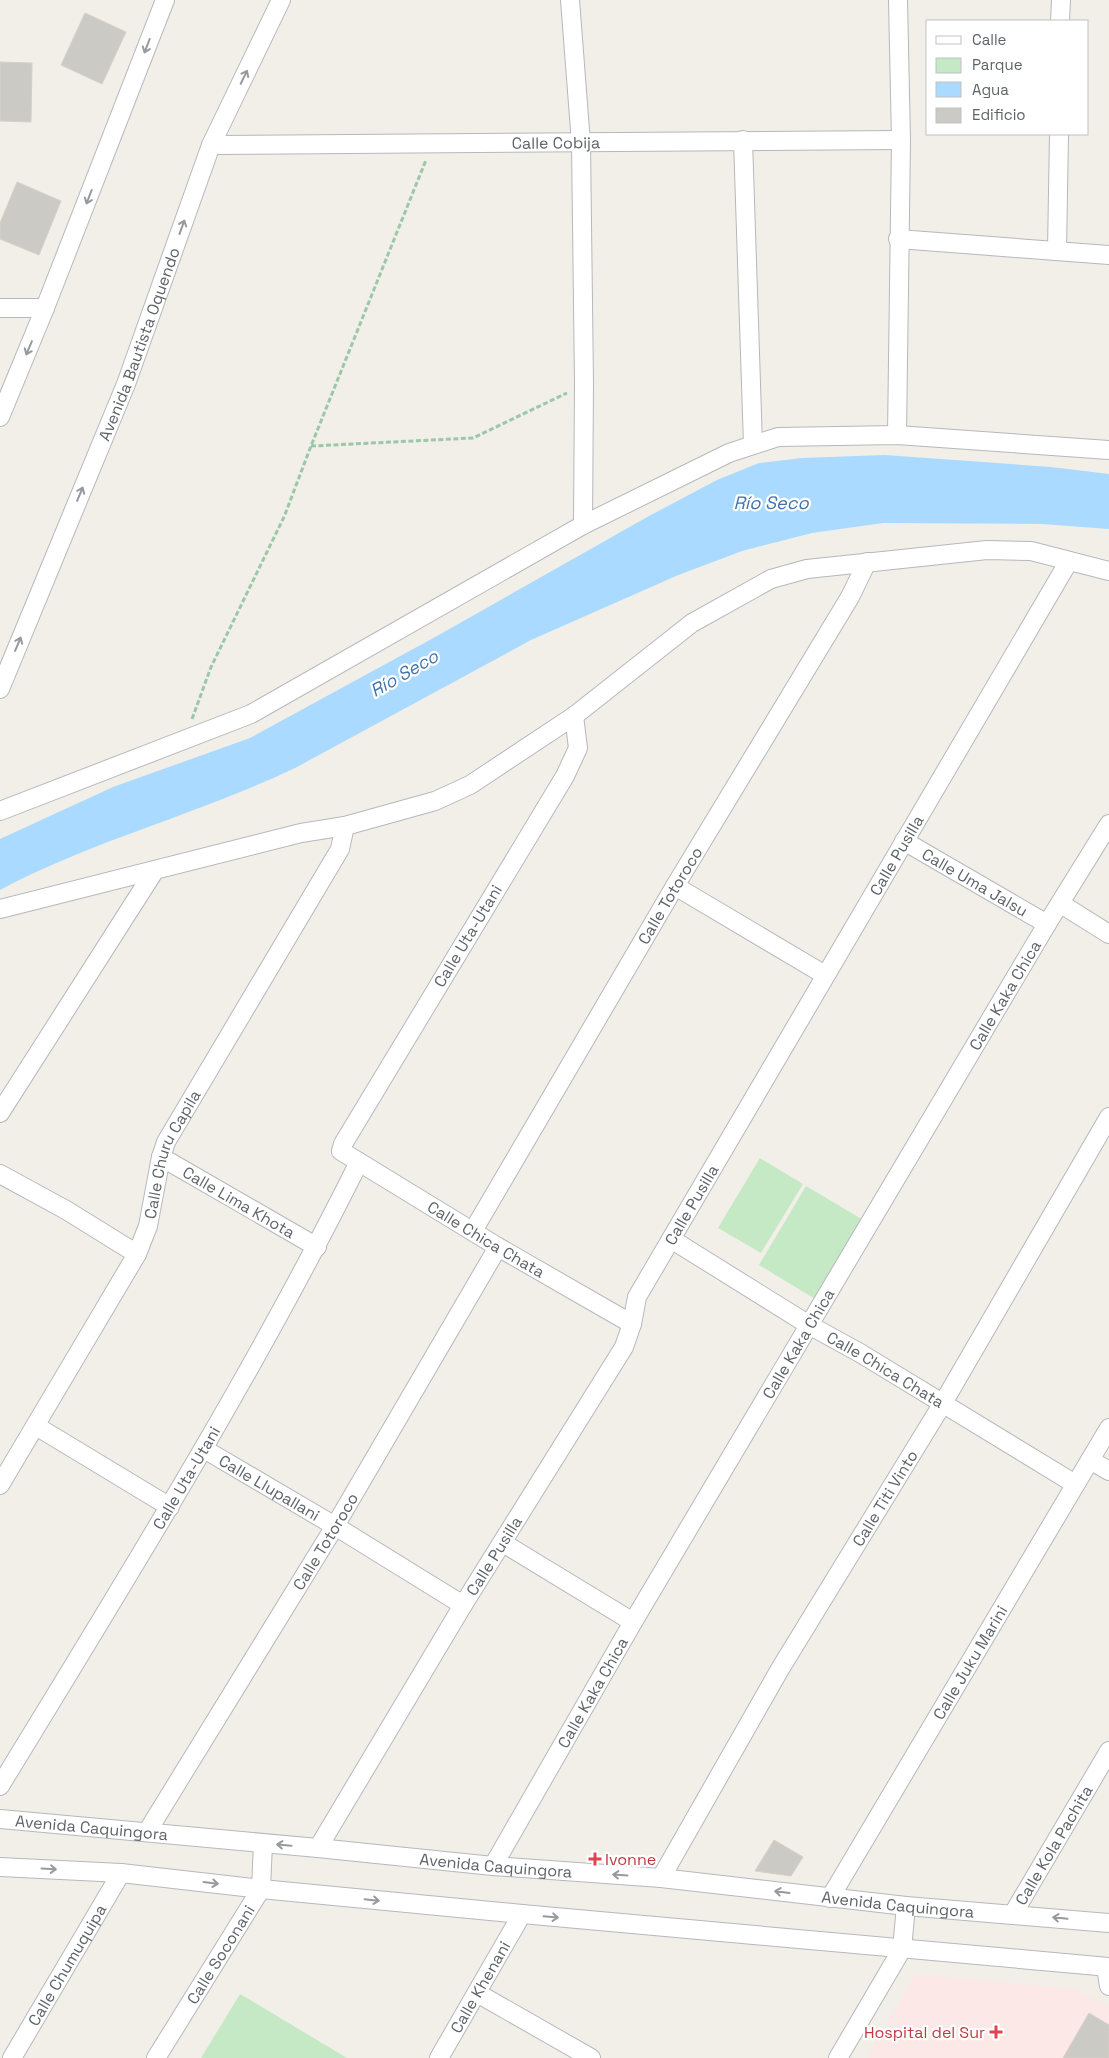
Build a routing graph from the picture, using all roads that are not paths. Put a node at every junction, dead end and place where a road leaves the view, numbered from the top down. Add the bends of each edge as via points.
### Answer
1 (165, 0) edge
2 (281, 0) edge
3 (570, 0) edge
4 (898, 0) edge
5 (1061, 0) edge
6 (1060, 20) edge
7 (1059, 135) edge
8 (743, 140) junction
9 (901, 140) junction
10 (581, 143) junction
11 (211, 145) junction
12 (898, 239) junction
13 (1058, 251) junction
14 (1109, 255) edge
15 (0, 308) edge
16 (45, 308) junction
17 (0, 417) edge
18 (897, 435) junction
19 (753, 445) junction
20 (1109, 450) edge
21 (583, 525) junction
22 (1069, 561) junction
23 (868, 562) junction
24 (1109, 571) edge
25 (0, 689) edge
26 (574, 716) junction
27 (0, 811) edge
28 (1109, 824) edge
29 (345, 826) junction
30 (904, 842) junction
31 (155, 870) junction
32 (675, 886) junction
33 (1061, 904) junction
34 (0, 909) edge
35 (1047, 924) junction
36 (1109, 934) edge
37 (825, 974) junction
38 (0, 1113) edge
39 (1109, 1117) edge
40 (341, 1151) joint
41 (161, 1157) junction
42 (359, 1162) junction
43 (1, 1178) edge
44 (473, 1231) junction
45 (671, 1239) junction
46 (317, 1247) junction
47 (498, 1247) junction
48 (137, 1254) junction
49 (632, 1324) junction
50 (809, 1325) junction
51 (942, 1402) junction
52 (36, 1426) junction
53 (1109, 1428) edge
54 (204, 1448) junction
55 (1090, 1460) junction
56 (1109, 1471) edge
57 (1075, 1484) junction
58 (0, 1485) edge
59 (170, 1507) junction
60 (335, 1526) junction
61 (503, 1543) junction
62 (463, 1606) junction
63 (633, 1622) junction
64 (1109, 1750) edge
65 (0, 1786) edge
66 (0, 1819) edge
67 (148, 1832) junction
68 (262, 1844) junction
69 (318, 1848) junction
70 (493, 1866) junction
71 (0, 1867) edge
72 (121, 1873) junction
73 (661, 1878) junction
74 (261, 1889) junction
75 (830, 1898) junction
76 (906, 1906) junction
77 (522, 1914) junction
78 (1013, 1914) junction
79 (1109, 1923) edge
80 (902, 1949) junction
81 (1108, 1967) edge
82 (1109, 1986) edge
83 (477, 1993) junction
84 (12, 2058) edge
85 (156, 2058) edge
86 (439, 2058) edge
87 (591, 2058) edge
88 (838, 2058) edge

1 -> 16 street
11 -> 2 street, Avenida Bautista Oquendo
3 - 10 street
4 - 9 street
5 - 6 street
7 - 13 street
8 - 9 street, Calle Cobija
8 - 10 street, Calle Cobija
8 - 19 street
9 - 12 street
10 - 11 street, Calle Cobija
10 - 21 street
25 -> 11 street, Avenida Bautista Oquendo via 126,384
12 - 13 street
12 - 18 street
13 - 14 street
15 - 16 street
16 -> 17 street
18 - 19 street via 778,437
18 - 20 street
19 - 21 street via 729,453
21 - 27 street via 251,714
22 - 23 street via 1031,551 986,550
22 - 24 street
22 - 30 street, Calle Pusilla
23 - 26 street via 807,568 771,579 736,597 692,623
23 - 32 street, Calle Totoroco
26 - 29 street via 470,785 435,801
26 - 40 street, Calle Uta-Utani via 578,748 565,776
28 - 33 street, Calle Kaka Chica
29 - 31 street via 301,833
29 - 41 street, Calle Churu Capila via 340,849 175,1125
30 - 35 street, Calle Uma Jalsu
30 - 37 street, Calle Pusilla
31 - 34 street
31 - 38 street
32 - 37 street
32 - 44 street, Calle Totoroco
33 - 35 street, Calle Kaka Chica
33 - 36 street
35 - 50 street, Calle Kaka Chica
37 - 45 street, Calle Pusilla
39 - 51 street, Calle Titi Vinto
40 - 42 street, Calle Chica Chata
41 - 46 street, Calle Lima Khota
41 - 48 street, Calle Churu Capila via 148,1226
42 - 44 street, Calle Chica Chata
42 - 46 street, Calle Uta-Utani
43 - 48 street via 66,1210
44 - 47 street, Calle Chica Chata
45 - 49 street, Calle Pusilla via 637,1298
45 - 50 street, Calle Chica Chata
46 - 54 street, Calle Uta-Utani
47 - 49 street, Calle Chica Chata
47 - 60 street, Calle Totoroco
48 - 52 street, Calle Churu Capila
49 - 61 street, Calle Pusilla via 624,1347
50 - 51 street, Calle Chica Chata
50 - 63 street, Calle Kaka Chica
51 - 57 street, Calle Chica Chata
51 - 73 street, Calle Titi Vinto via 780,1669
52 - 58 street, Calle Churu Capila
52 - 59 street
53 - 55 street, Calle Juku Marini
54 - 59 street, Calle Uta-Utani
54 - 60 street, Calle Llupallani
55 - 56 street
55 - 57 street, Calle Juku Marini
57 - 75 street, Calle Juku Marini
59 - 65 street, Calle Uta-Utani
60 - 62 street, Calle Llupallani
60 - 67 street, Calle Totoroco
61 - 62 street, Calle Pusilla
61 - 63 street
62 - 69 street, Calle Pusilla
63 - 70 street, Calle Kaka Chica
64 - 78 street, Calle Kola Pachita
66 - 67 street, Avenida Caquingora
67 - 68 street, Avenida Caquingora
69 -> 68 street, Avenida Caquingora
68 - 74 street, Calle Soconani
69 - 70 street, Avenida Caquingora
73 -> 70 street, Avenida Caquingora
71 -> 72 street
72 -> 74 street
72 - 84 street, Calle Chumuquipa
75 -> 73 street, Avenida Caquingora
74 -> 77 street
74 - 85 street, Calle Soconani
75 - 76 street, Avenida Caquingora
76 - 78 street, Avenida Caquingora
76 - 80 street
77 -> 80 street
77 - 83 street, Calle Khenani
79 -> 78 street, Avenida Caquingora
80 - 81 street
80 - 88 street
81 - 82 street
83 - 86 street, Calle Khenani
83 - 87 street

